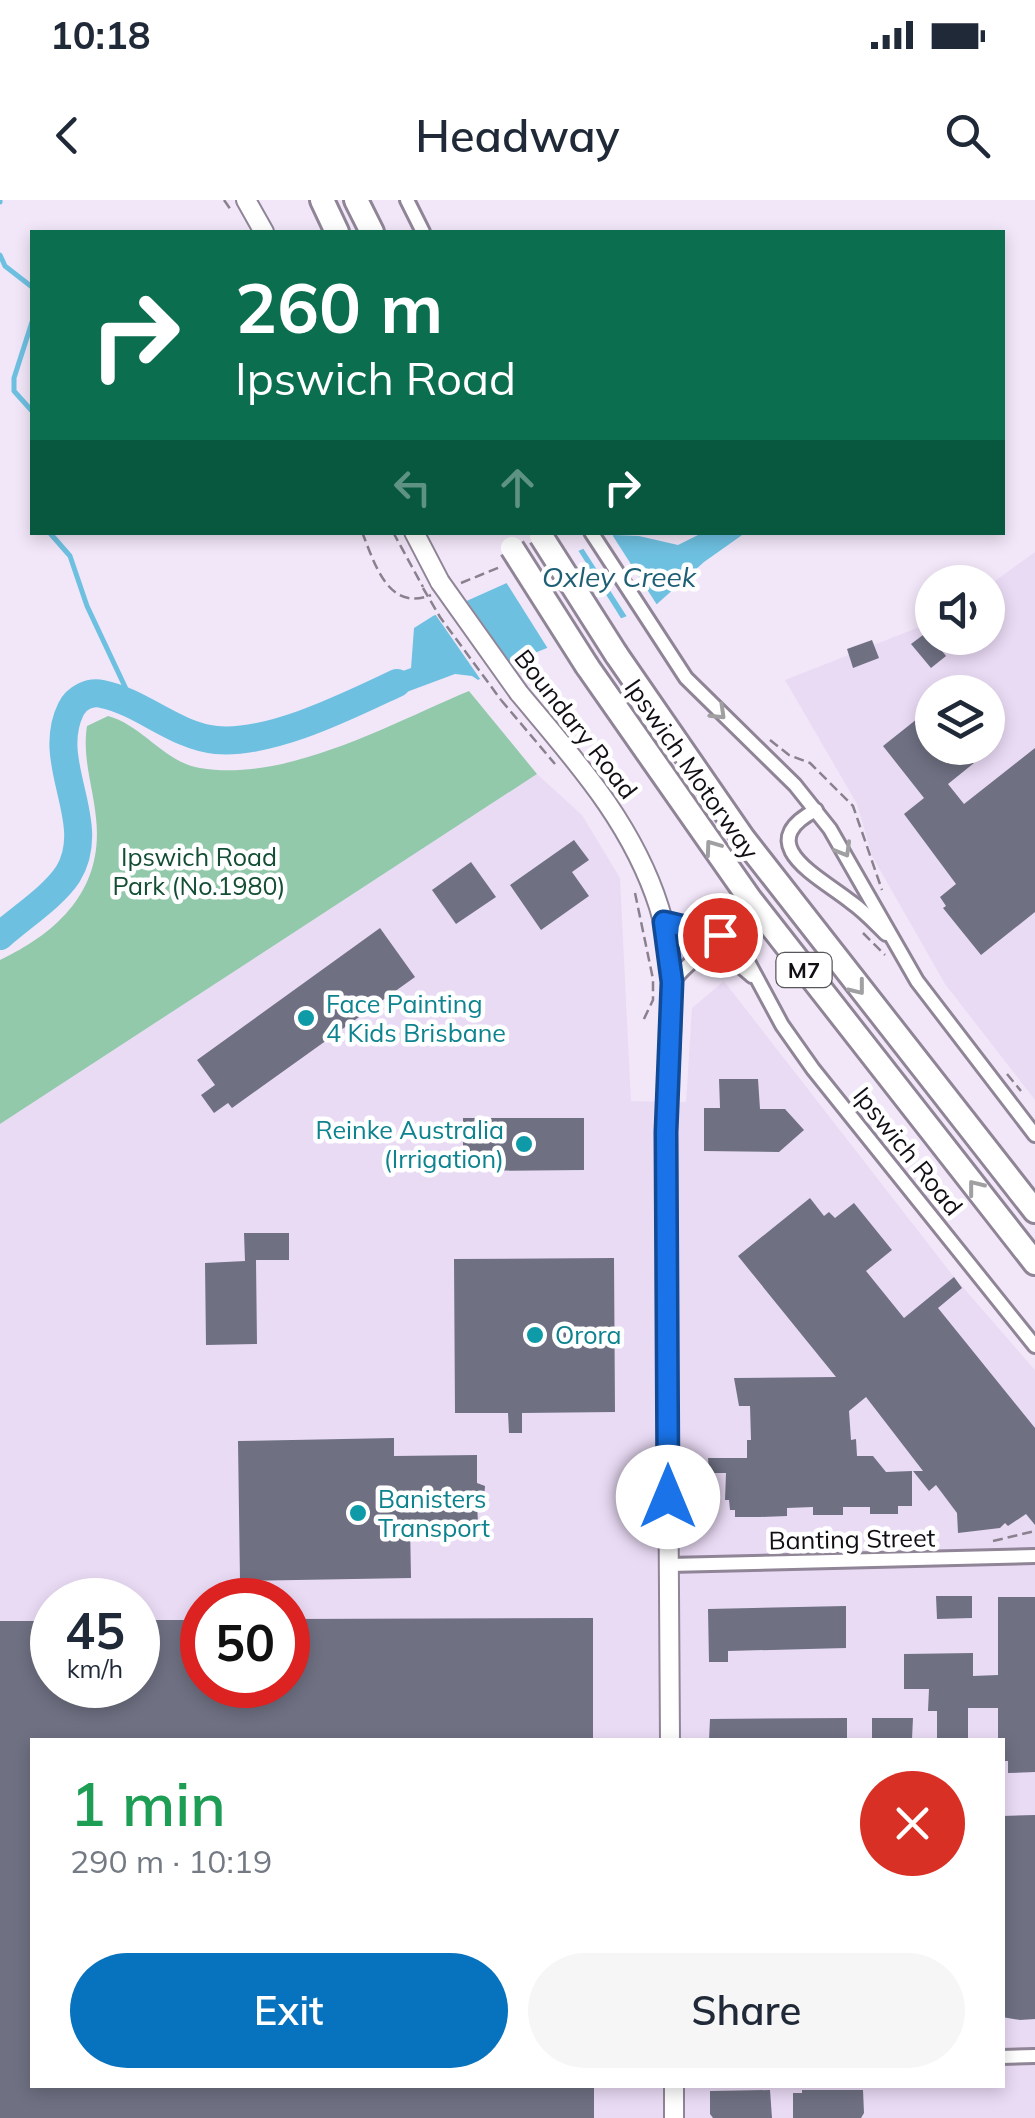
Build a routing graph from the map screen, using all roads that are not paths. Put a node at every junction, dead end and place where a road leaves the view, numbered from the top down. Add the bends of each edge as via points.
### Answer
1 (246, 200) edge
2 (322, 200) edge
3 (356, 200) edge
4 (408, 202) edge
5 (369, 227) edge
6 (263, 230) edge
7 (336, 230) edge
8 (422, 230) edge
9 (416, 535) edge
10 (541, 535) edge
11 (593, 535) edge
12 (510, 547) edge
13 (816, 810) junction
14 (664, 922) junction
15 (892, 940) junction
16 (754, 978) junction
17 (672, 982) junction
18 (1035, 1135) edge
19 (1035, 1211) edge
20 (1035, 1264) edge
21 (1035, 1346) edge
22 (1035, 1556) edge
23 (669, 1565) junction
24 (670, 1738) edge
25 (1035, 2056) edge
26 (1005, 2057) edge
27 (674, 2088) edge
28 (674, 2118) edge

1 - 6 main road
2 - 7 highway
3 - 5 highway
4 - 8 street
9 - 14 main road, Boundary Road, bridge via 510,697 619,818
10 -> 19 highway, Ipswich Motorway / M7, bridge via 743,838
11 -> 13 street via 701,695
20 -> 12 highway, Ipswich Motorway / M7, bridge via 750,900
13 -> 15 street
13 - 15 street via 790,828 796,857
14 - 16 street, Ipswich Road via 731,940 745,952
14 - 17 main road, Boundary Road
15 - 18 street
16 - 17 street, Ipswich Road via 730,957 709,953 691,959
16 - 21 street, Ipswich Road via 812,1069
17 - 23 main road, Boundary Road via 666,1132
22 - 23 street, Banting Street
23 - 24 main road, Boundary Road
25 - 26 street
27 - 28 main road

